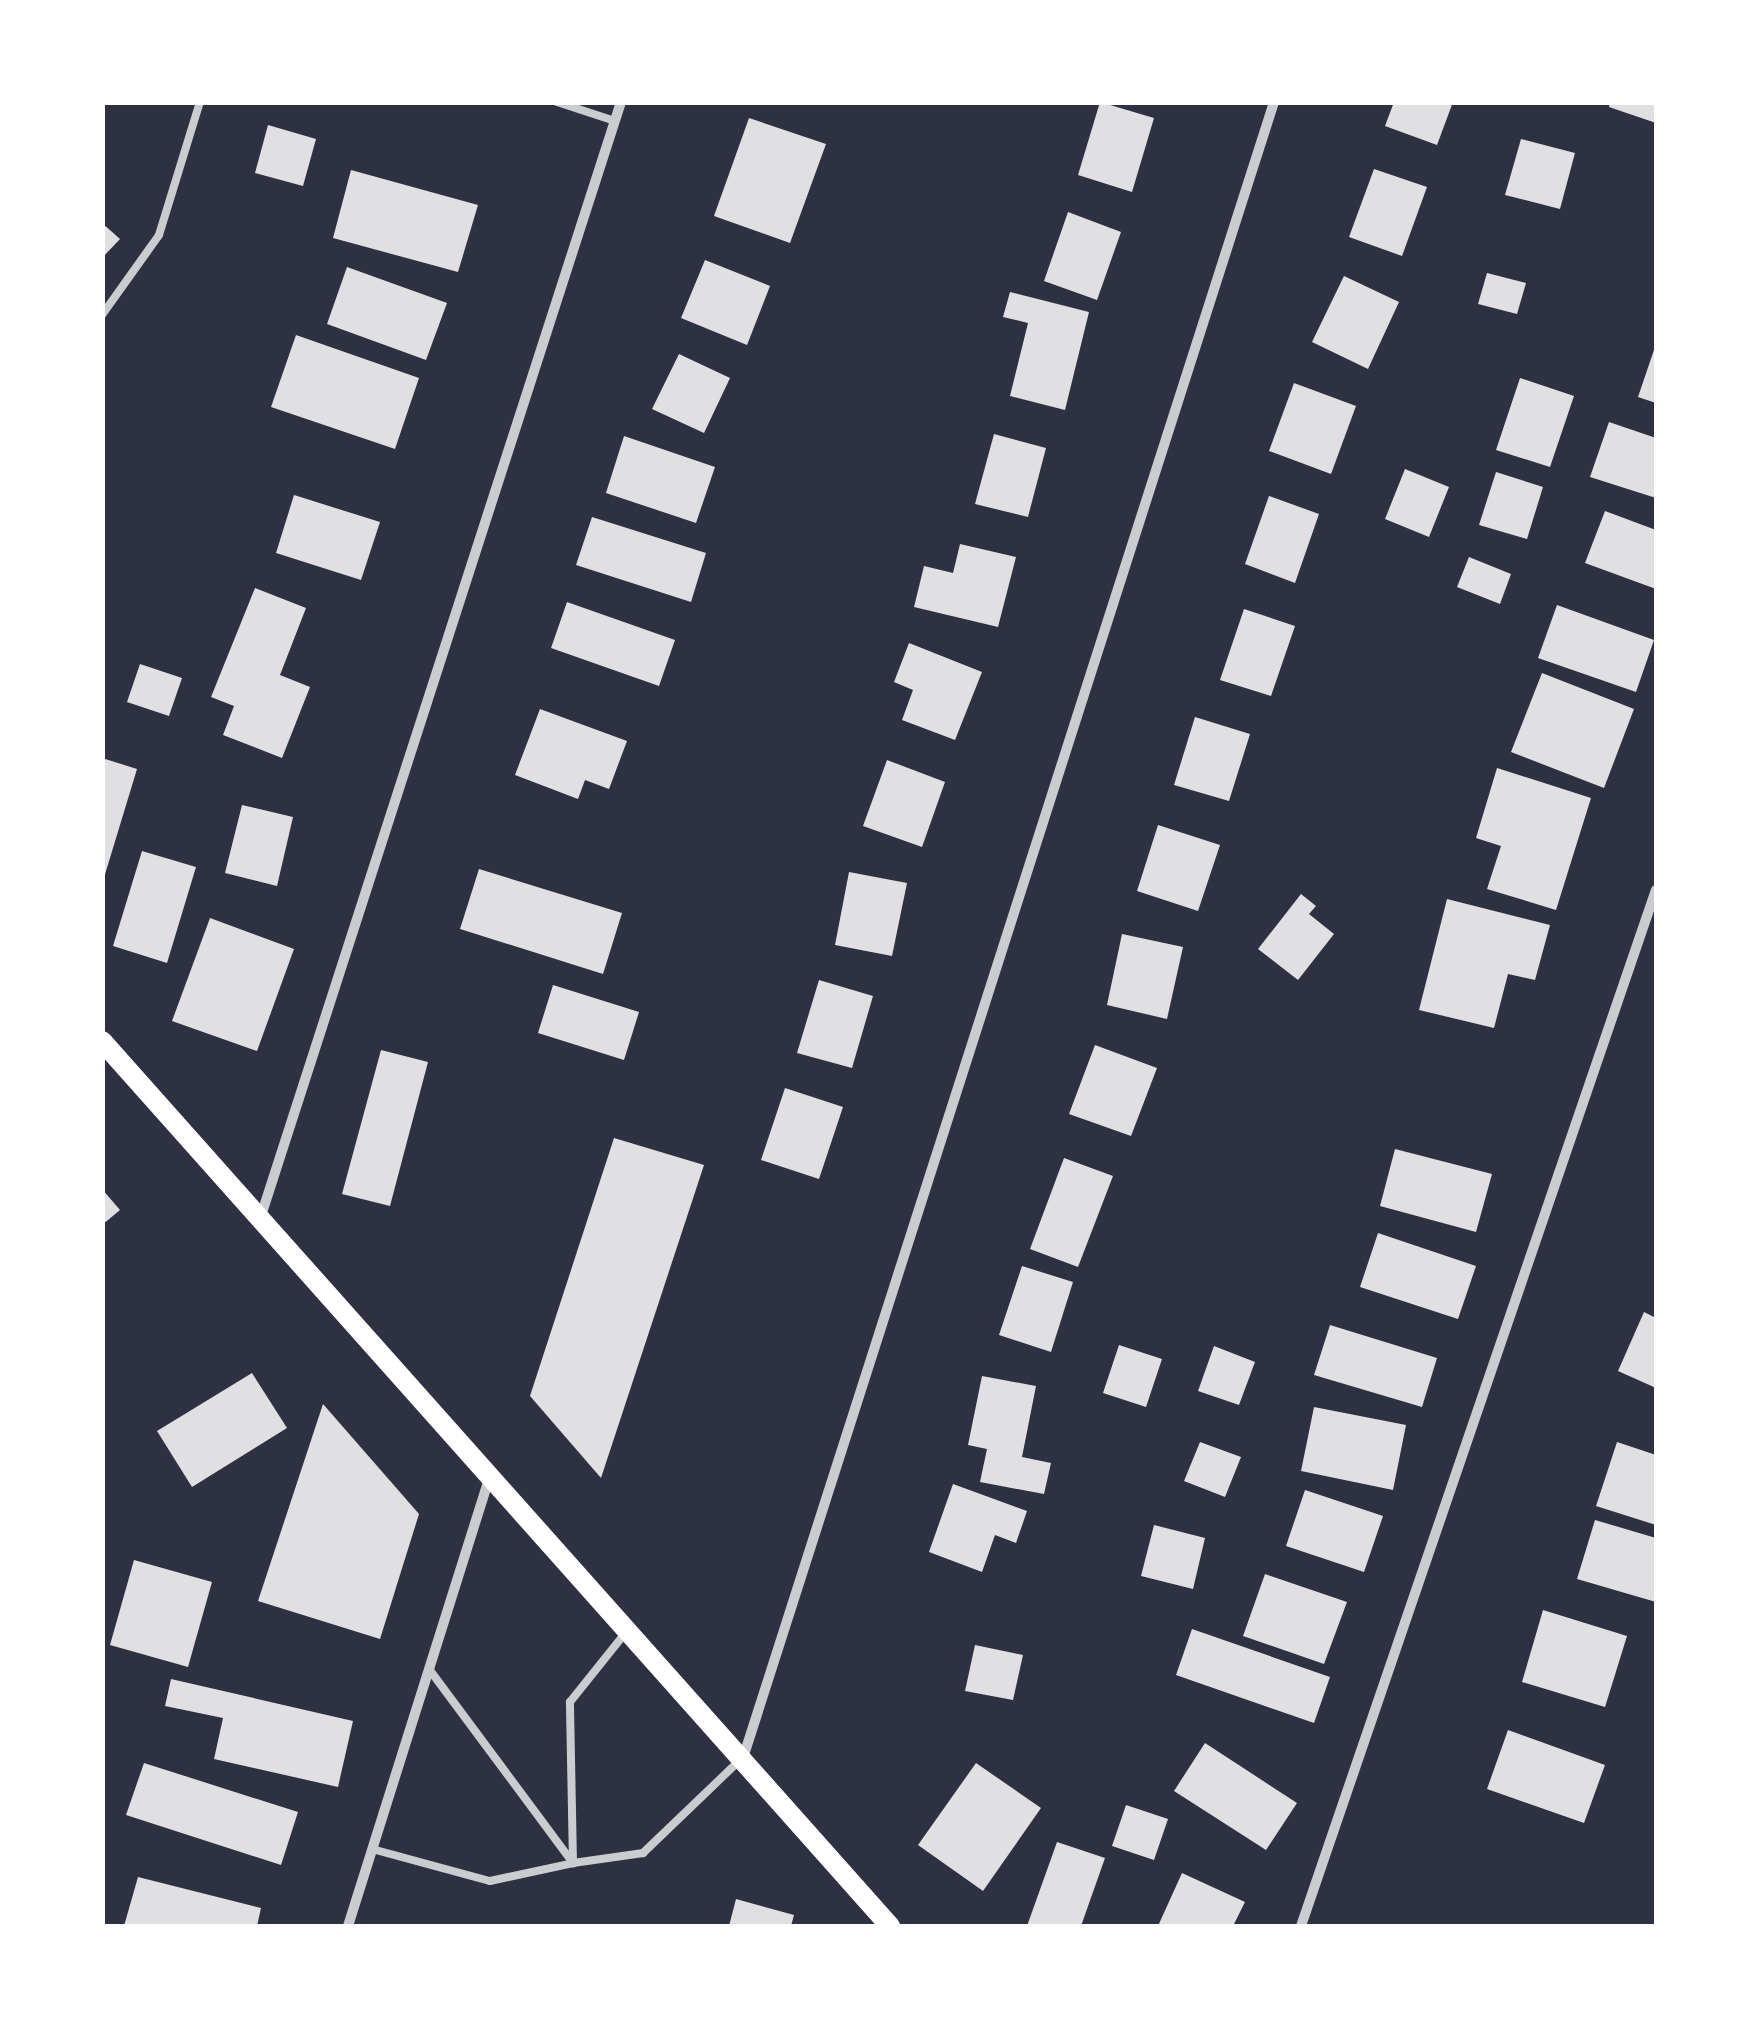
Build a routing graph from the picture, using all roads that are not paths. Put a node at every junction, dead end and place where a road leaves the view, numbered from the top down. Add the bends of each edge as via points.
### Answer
1 (200, 102) edge
2 (556, 102) edge
3 (621, 102) edge
4 (1274, 102) edge
5 (615, 121) junction
6 (102, 315) edge
7 (1656, 890) edge
8 (102, 1041) edge
9 (260, 1220) junction
10 (490, 1475) junction
11 (626, 1632) junction
12 (429, 1668) junction
13 (743, 1758) junction
14 (372, 1849) junction
15 (573, 1863) junction
16 (348, 1926) edge
17 (890, 1926) edge
18 (1301, 1926) edge

1 - 6 lane via 159,235
2 - 5 lane
3 - 5 street
4 - 13 street
5 - 9 street
7 - 18 street
8 - 9 main road
9 - 10 main road
10 - 11 main road
10 - 12 street
11 - 13 main road
11 - 15 lane via 570,1702
12 - 14 street
12 - 15 lane
13 - 15 lane via 643,1853
13 - 17 main road
14 - 15 lane via 490,1882
14 - 16 street

